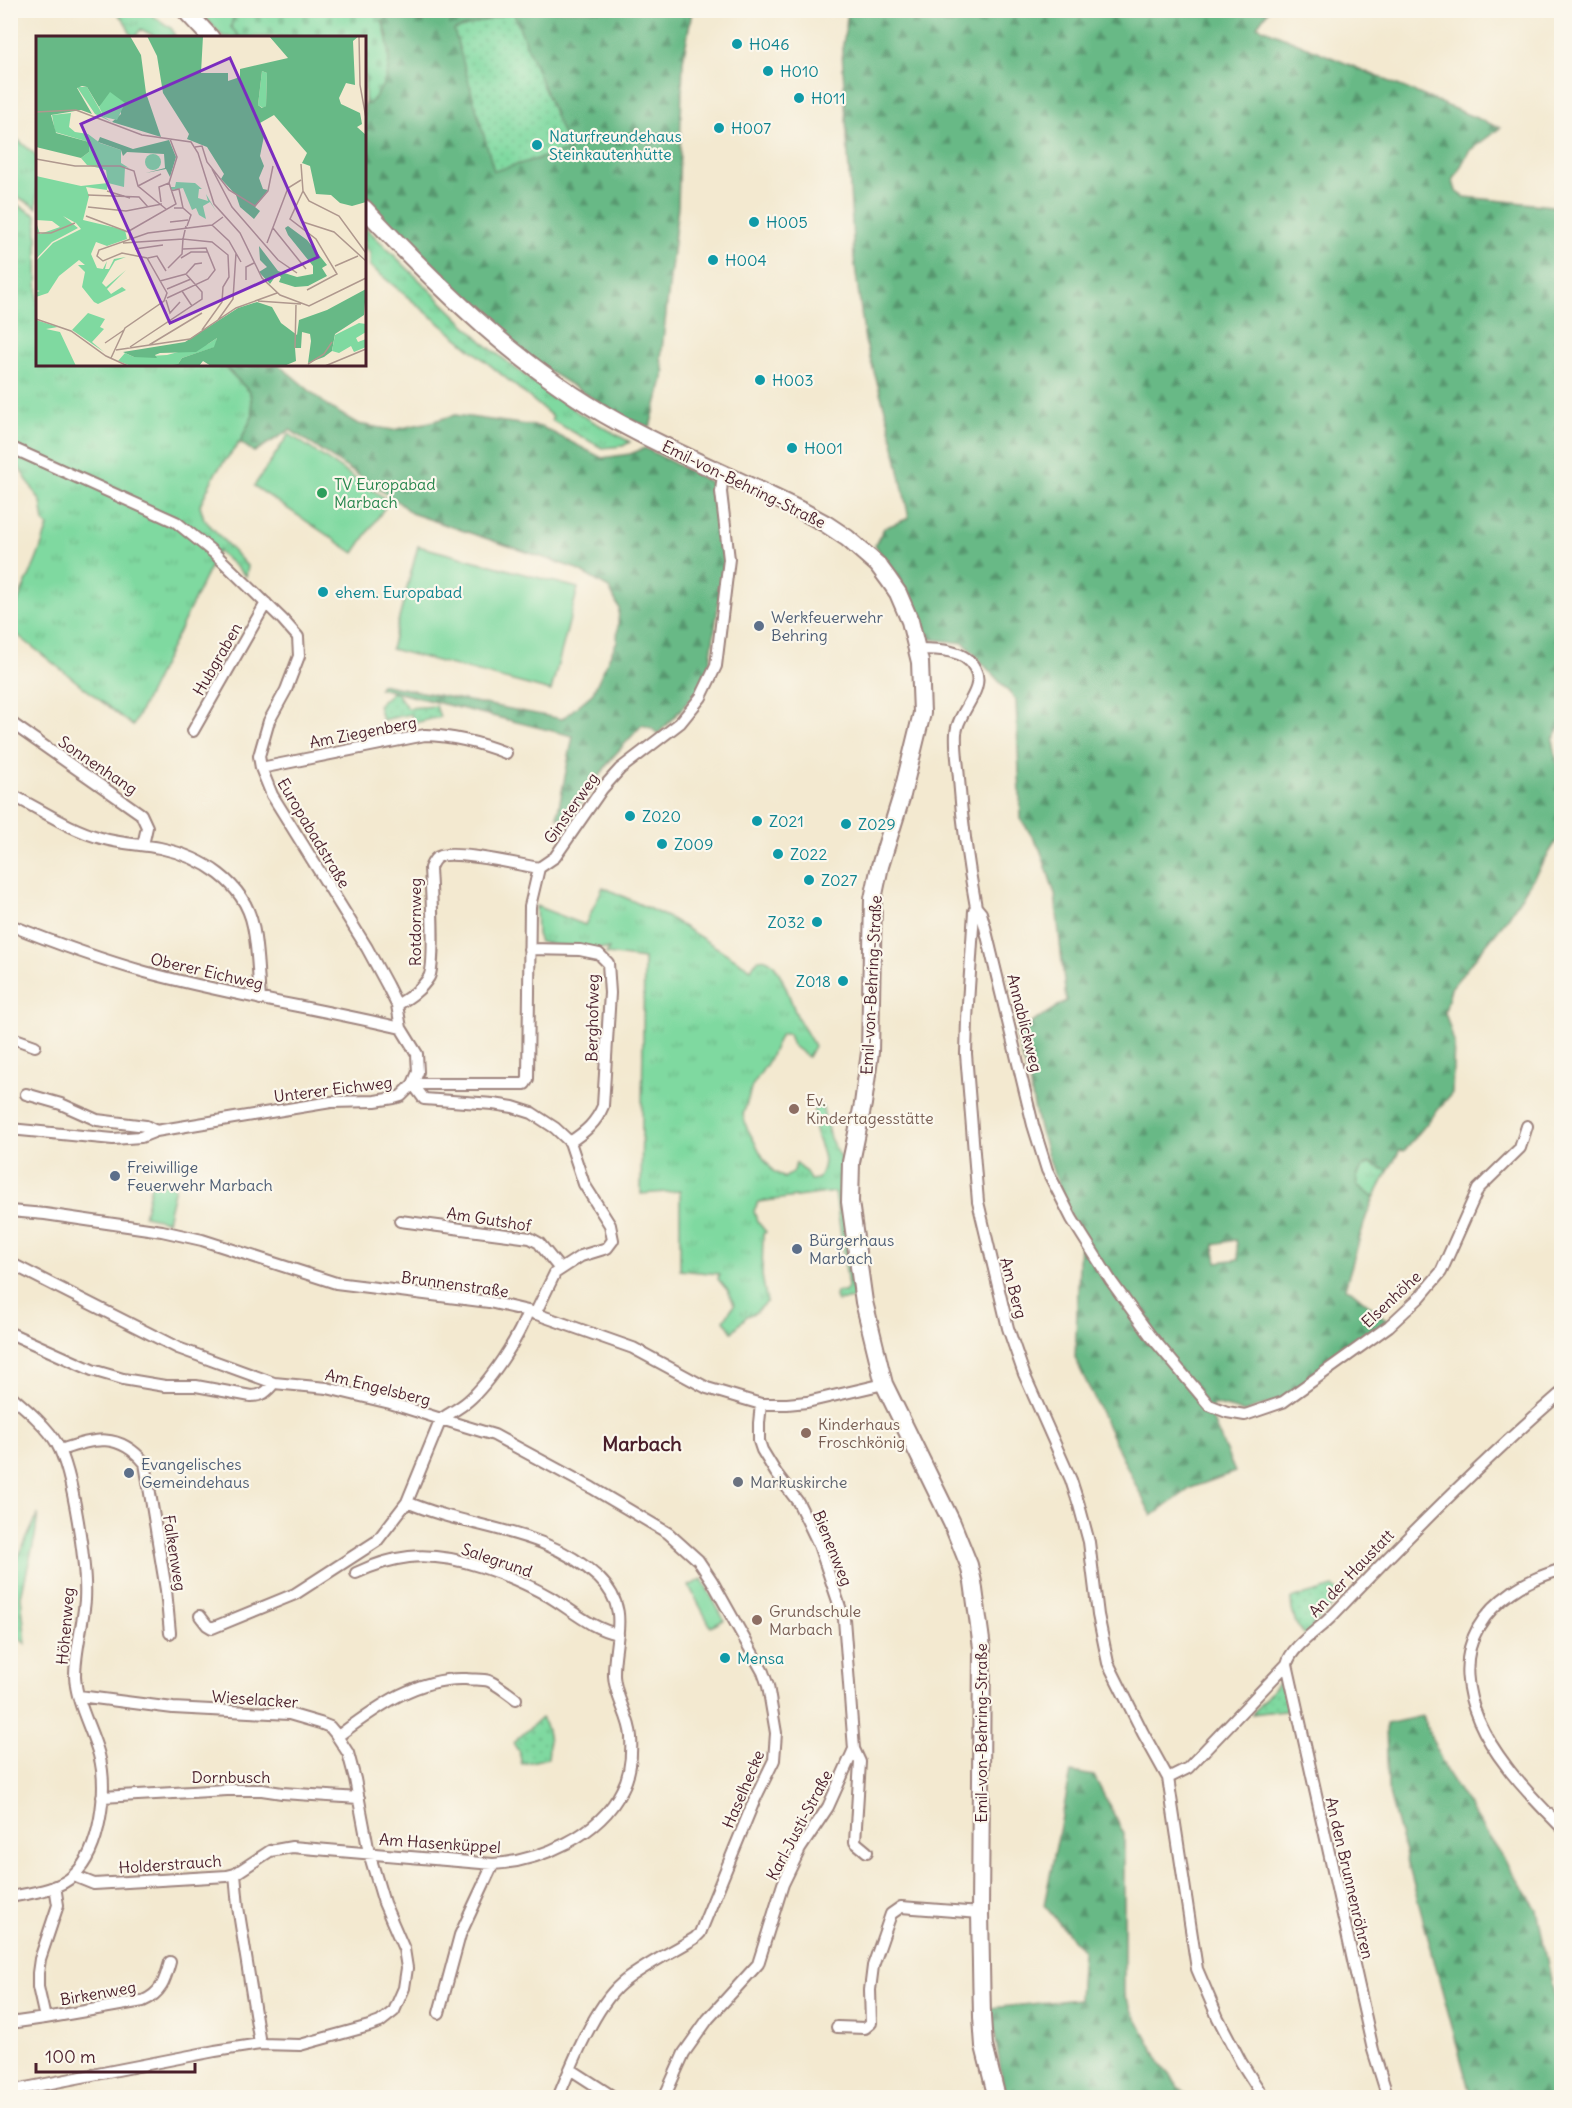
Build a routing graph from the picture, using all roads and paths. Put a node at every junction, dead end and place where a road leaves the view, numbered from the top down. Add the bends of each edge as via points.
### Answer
1 (185, 10) edge
2 (209, 36) edge
3 (366, 210) edge
4 (10, 447) edge
5 (723, 473) junction
6 (266, 603) junction
7 (917, 649) junction
8 (10, 722) edge
9 (193, 731) dead end
10 (506, 753) dead end
11 (261, 768) junction
12 (10, 794) edge
13 (143, 845) junction
14 (539, 868) junction
15 (976, 907) junction
16 (10, 925) edge
17 (530, 949) junction
18 (260, 999) junction
19 (397, 1005) junction
20 (401, 1028) junction
21 (10, 1037) edge
22 (35, 1046) dead end
23 (412, 1084) junction
24 (26, 1094) dead end
25 (1527, 1126) dead end
26 (10, 1129) edge
27 (156, 1131) junction
28 (570, 1142) junction
29 (10, 1211) edge
30 (400, 1221) dead end
31 (10, 1263) edge
32 (561, 1269) junction
33 (531, 1313) junction
34 (10, 1333) edge
35 (274, 1383) junction
36 (884, 1384) junction
37 (1562, 1392) edge
38 (10, 1395) edge
39 (761, 1404) junction
40 (1209, 1405) joint
41 (441, 1419) junction
42 (60, 1450) junction
43 (407, 1502) junction
44 (1562, 1569) edge
45 (356, 1573) dead end
46 (200, 1616) dead end
47 (170, 1633) dead end
48 (618, 1634) junction
49 (1287, 1664) junction
50 (79, 1696) junction
51 (516, 1699) dead end
52 (338, 1736) junction
53 (854, 1749) junction
54 (1168, 1778) junction
55 (102, 1797) junction
56 (359, 1798) junction
57 (1562, 1828) edge
58 (867, 1852) dead end
59 (369, 1853) junction
60 (493, 1864) junction
61 (235, 1874) junction
62 (74, 1876) junction
63 (55, 1886) junction
64 (10, 1897) edge
65 (980, 1913) junction
66 (170, 1962) dead end
67 (439, 2013) dead end
68 (45, 2018) junction
69 (10, 2023) edge
70 (837, 2027) dead end
71 (260, 2044) junction
72 (570, 2069) junction
73 (10, 2091) edge
74 (558, 2097) edge
75 (615, 2097) edge
76 (664, 2097) edge
77 (997, 2097) edge
78 (1264, 2097) edge
79 (1388, 2097) edge

1 - 2 main road
3 - 5 main road, Emil-von-Behring-Straße via 462,308 561,387 617,421
4 - 6 street, Europabadstraße via 176,522
5 - 7 main road, Emil-von-Behring-Straße via 826,524 878,566 898,593
5 - 14 street, Ginsterweg via 721,492 729,559 716,666 701,697 680,723 620,769 555,857
6 - 9 street, Hubgraben
6 - 11 street, Europabadstraße via 297,637 299,656 268,721 259,756
7 - 15 street, Annablickweg via 960,655 977,671 977,687 956,733 963,833
7 - 36 main road, Emil-von-Behring-Straße via 922,713 873,899 870,1052 849,1187 864,1302
8 - 13 street, Sonnenhang via 141,814 147,827
10 - 11 street, Am Ziegenberg via 452,736 425,735
11 - 19 street, Europabadstraße via 272,795 367,948
12 - 13 street via 101,838
13 - 18 street via 205,864 240,896 253,927
14 - 17 street via 530,906
14 - 19 street, Rotdornweg via 449,854 437,857 430,868 430,975 418,992
15 - 40 street, Annablickweg via 985,927 1047,1170 1111,1281
15 - 54 street, Am Berg via 966,1054 979,1212 1011,1337 1079,1505 1089,1542 1108,1663
16 - 18 street, Oberer Eichweg via 107,961
17 - 23 street via 525,1084
17 - 28 street, Berghofweg via 580,950 599,954 608,963 610,993 603,1106 598,1118
18 - 20 street, Oberer Eichweg
19 - 20 street, Europabadstraße
20 - 23 street, Unterer Eichweg via 417,1054 418,1072
21 - 22 street
23 - 27 street, Unterer Eichweg via 394,1098 331,1102
23 - 28 street via 424,1099 493,1104 532,1113
24 - 27 street, Unterer Eichweg via 96,1120 146,1126
25 - 40 street, Elsenhöhe via 1520,1148 1478,1189 1440,1272 1389,1326 1283,1402 1245,1415
26 - 27 street, Unterer Eichweg via 113,1139 141,1137
28 - 32 street via 584,1184 610,1225 613,1240 607,1248 580,1256
29 - 33 street, Brunnenstraße via 162,1231 336,1283 489,1302
30 - 32 street, Am Gutshof via 530,1238
31 - 35 street, Am Engelsberg via 178,1348
32 - 33 street, Am Engelsberg
33 - 39 street, Brunnenstraße via 633,1348 707,1388
33 - 41 street, Am Engelsberg via 495,1370 469,1400
34 - 35 street via 92,1370 123,1379 251,1396 268,1391
35 - 41 street, Am Engelsberg via 327,1388
36 - 39 street, Brunnenstraße via 796,1404
36 - 65 main road, Emil-von-Behring-Straße via 952,1522 973,1582 982,1648
37 - 49 street, An der Haustatt via 1428,1516 1293,1653
38 - 42 street, Höhenweg via 52,1436
39 - 53 street, Bienenweg via 762,1450 807,1520 844,1618
41 - 43 street
41 - 72 street, Haselhecke via 494,1435 668,1533 698,1560 712,1581 768,1686 776,1733 774,1760 700,1933 616,1989
42 - 47 street, Falkenweg via 92,1440 107,1440 130,1449 145,1463
42 - 50 street, Höhenweg via 75,1505 84,1580 75,1668
43 - 46 street via 377,1541 295,1594 212,1628
43 - 48 street, Am Hasenküppel via 551,1545 571,1555 608,1589 618,1611
44 - 57 street via 1526,1583 1490,1610 1471,1641 1467,1656 1476,1712 1495,1750
45 - 48 street, Salegrund via 411,1556 468,1563 526,1585 604,1631
48 - 60 street, Am Hasenküppel via 614,1679 631,1735 631,1767 622,1791 601,1818 564,1845 528,1858
49 - 54 street, An der Haustatt via 1188,1768
49 - 79 street, An den Brunnenröhren via 1373,2050
50 - 52 street, Wieselacker via 173,1708 289,1714 330,1727
50 - 55 street, Höhenweg via 102,1768
51 - 52 street via 488,1680 453,1679 399,1695
52 - 56 street via 348,1753
53 - 58 street, Bienenweg via 860,1762 855,1842
53 - 76 street, Karl-Justi-Straße via 828,1807 783,1884 758,1964 708,2019 684,2053
54 - 78 street via 1197,1969 1240,2062
55 - 56 street, Dornbusch via 262,1790
55 - 62 street, Höhenweg via 90,1849
56 - 59 street
59 - 60 street, Am Hasenküppel
59 - 61 street, Holderstrauch via 279,1849
59 - 71 street, Am Hasenküppel via 404,1948 406,1978 394,2012 369,2026 300,2045
60 - 67 street via 460,1935
61 - 62 street, Holderstrauch via 94,1884
61 - 71 street
62 - 63 street
63 - 64 street
63 - 68 street, Birkenweg via 58,1905 38,1973
65 - 70 street via 901,1907 894,1910 873,1966 871,2023 865,2028
65 - 77 main road, Emil-von-Behring-Straße via 984,2046
66 - 68 street, Birkenweg via 164,1983 151,1998
68 - 69 street, Birkenweg
71 - 73 street, Am Hasenküppel
72 - 74 street, Haselhecke
72 - 75 street

